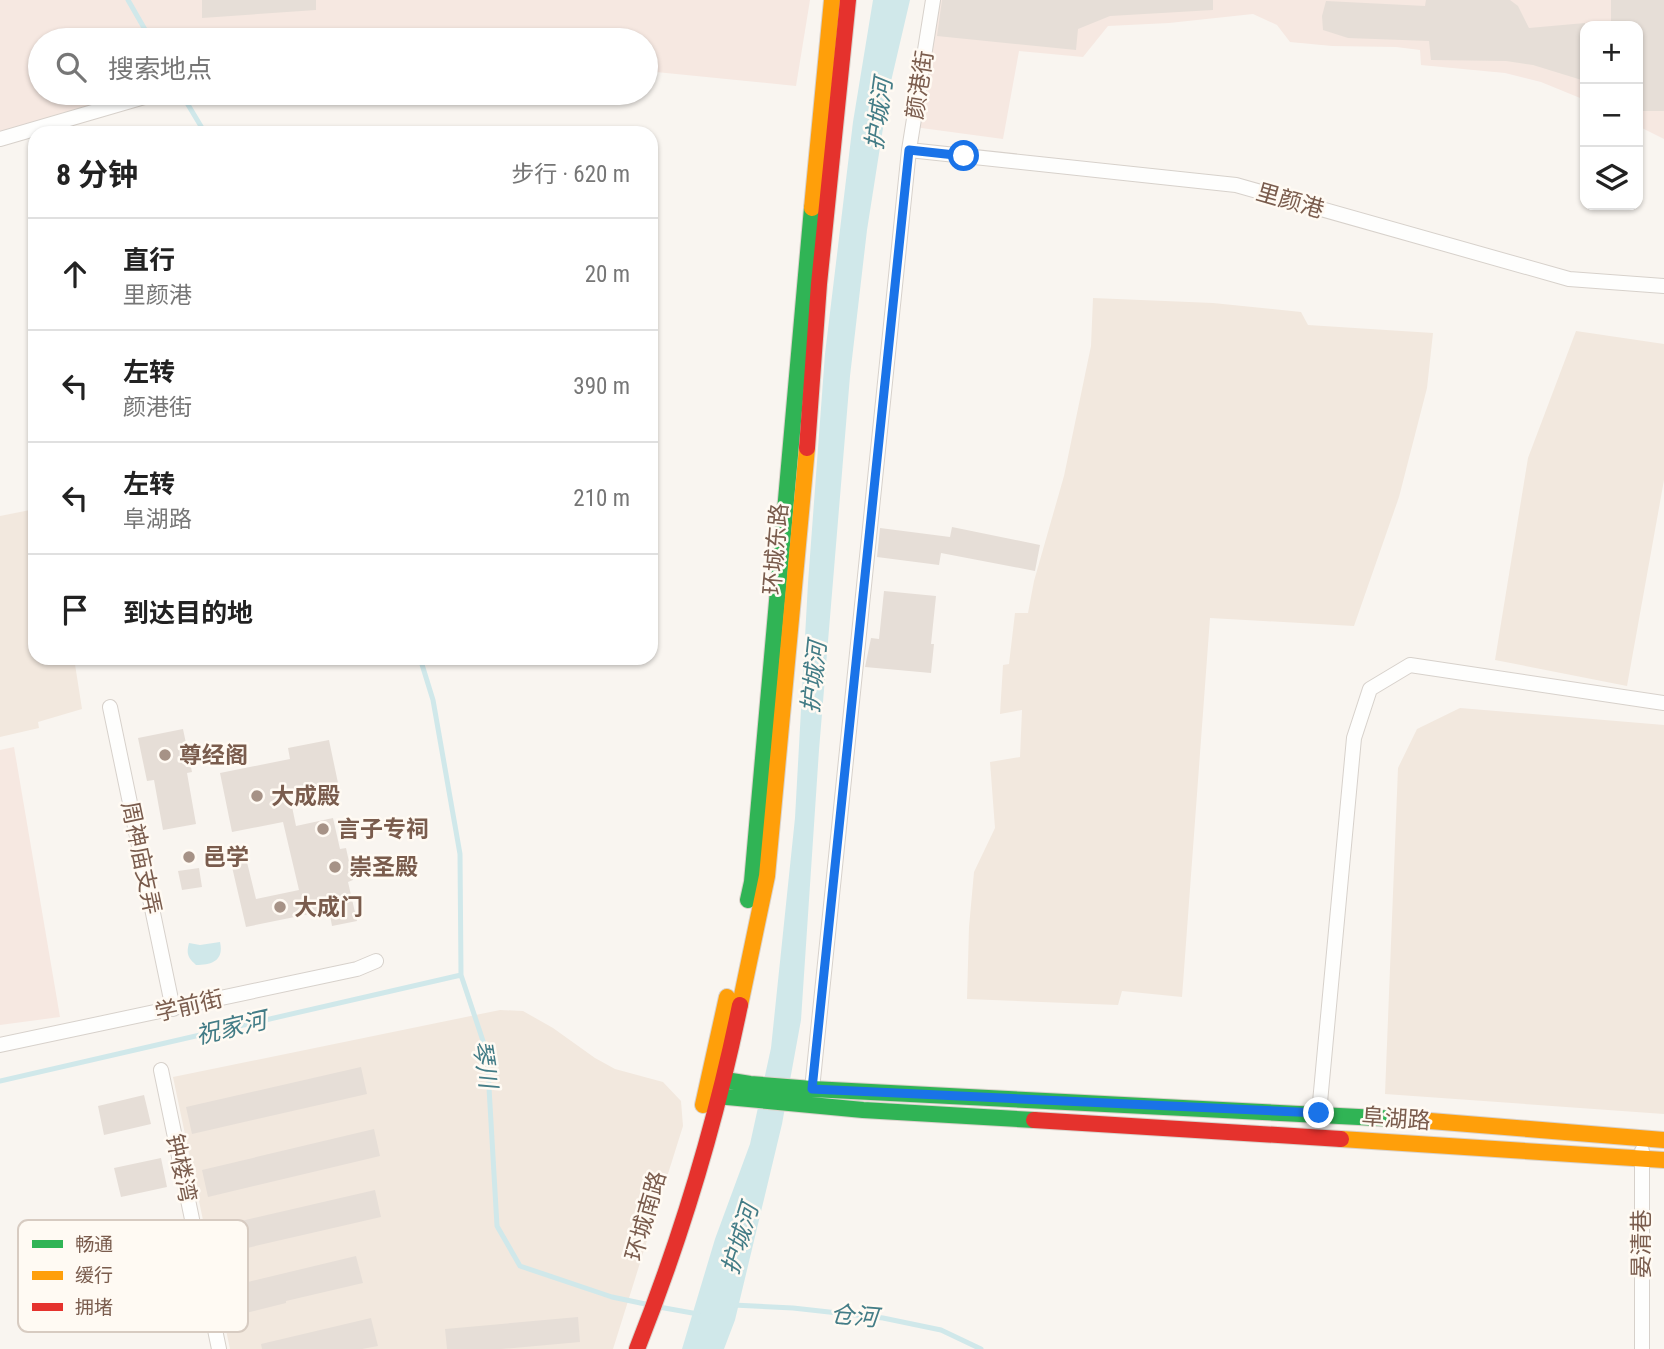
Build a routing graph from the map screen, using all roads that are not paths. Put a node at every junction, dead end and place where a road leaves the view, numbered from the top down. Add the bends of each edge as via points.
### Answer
1 (832, 0) edge
2 (848, 0) edge
3 (933, 0) edge
4 (117, 105) edge
5 (45, 126) edge
6 (28, 131) edge
7 (0, 139) edge
8 (909, 150) junction
9 (1664, 286) edge
10 (1664, 703) edge
11 (110, 706) dead end
12 (376, 961) dead end
13 (173, 1009) junction
14 (0, 1045) edge
15 (161, 1070) dead end
16 (718, 1078) junction
17 (812, 1089) junction
18 (749, 1092) junction
19 (712, 1096) junction
20 (1319, 1113) junction
21 (1642, 1139) junction
22 (1664, 1140) edge
23 (1642, 1159) junction
24 (1664, 1160) edge
25 (192, 1220) edge
26 (642, 1323) junction
27 (626, 1349) edge
28 (637, 1349) edge
29 (1642, 1349) edge

1 - 16 main road, 环城东路 via 752,882
2 - 16 main road, 环城东路 via 767,876
3 - 8 street, 颜港街
4 - 5 street
6 - 7 street
8 - 9 street, 里颜港 via 1236,185 1569,279
8 - 17 street, 颜港街
10 - 20 street via 1410,665 1370,689 1354,738
11 - 13 street, 周神庙支弄
12 - 13 street, 学前街
13 - 14 street, 学前街
15 - 25 street, 钟楼湾
16 - 18 main road, 阜湖路
16 - 19 main road, 环城东路
17 - 18 main road, 阜湖路
17 - 20 main road, 阜湖路
18 - 19 main road, 阜湖路
18 - 23 main road, 阜湖路 via 794,1104
19 - 26 main road, 环城南路
20 - 21 main road, 阜湖路
21 - 22 main road, 阜湖路
21 - 23 street, 晏清巷
23 - 24 main road, 阜湖路
23 - 29 street, 晏清巷
26 - 27 main road, 环城南路
26 - 28 main road, 环城南路

